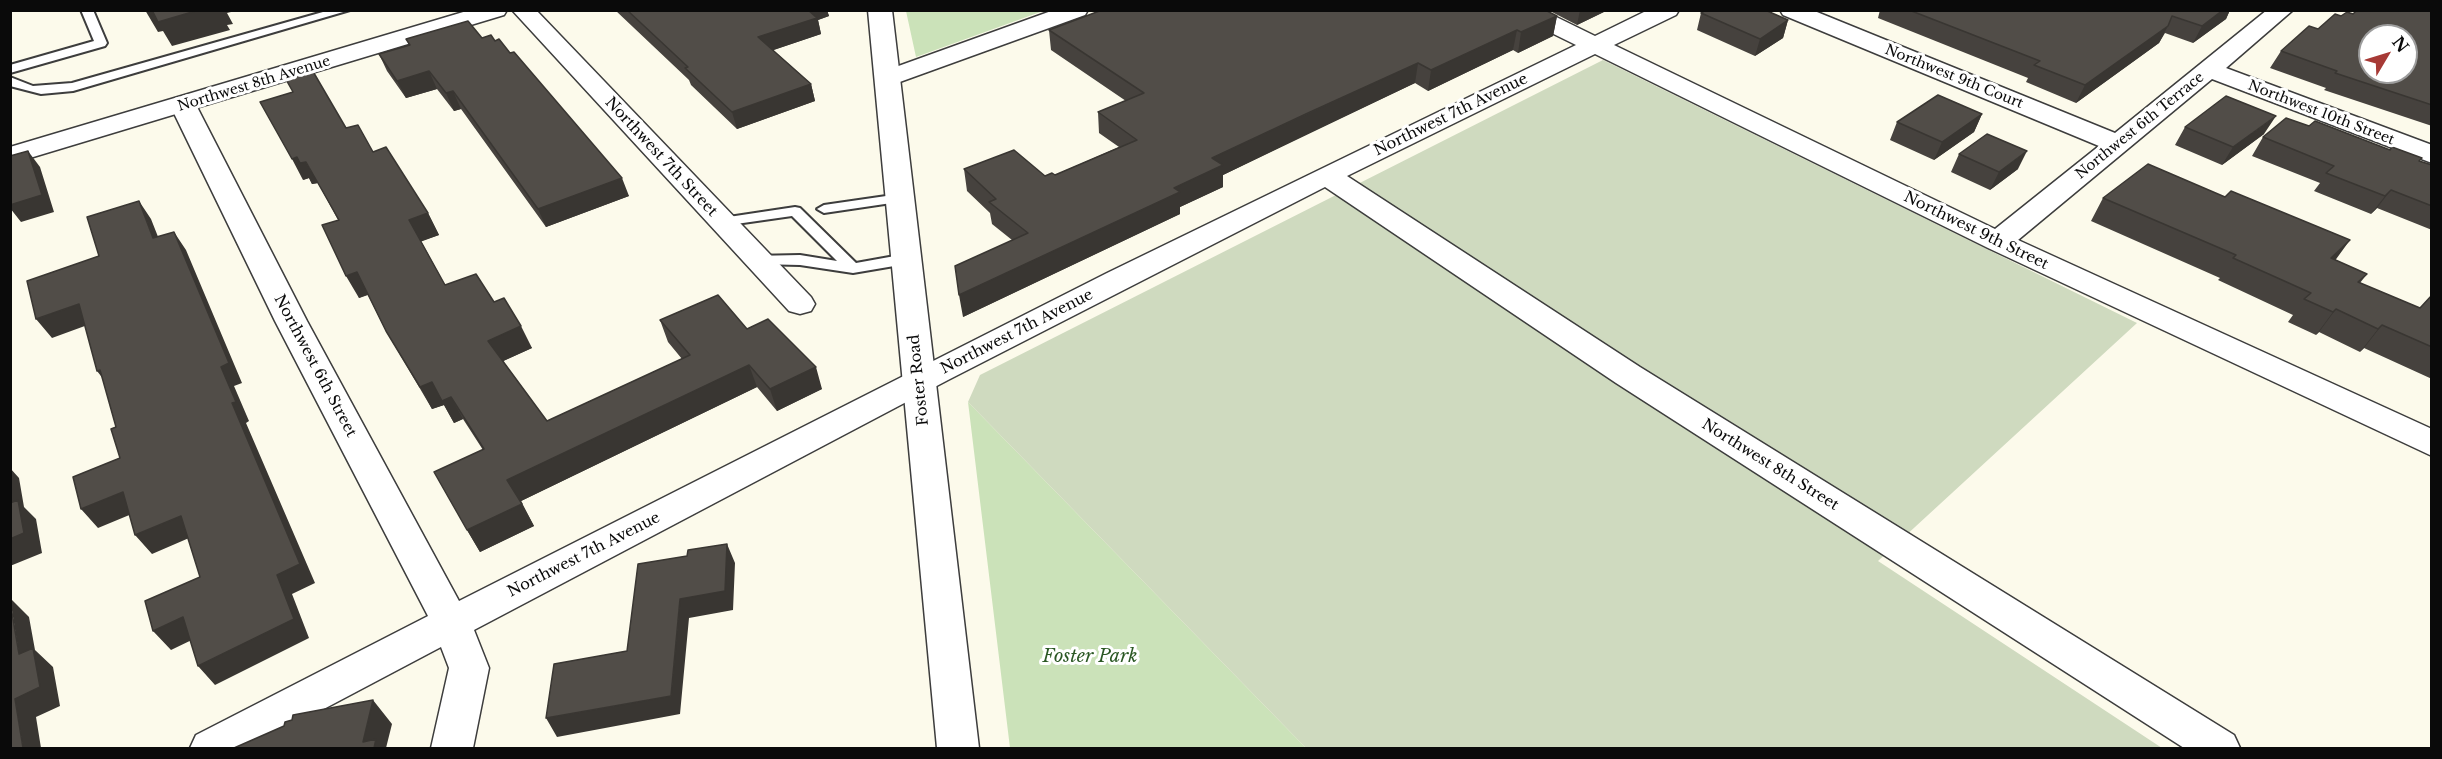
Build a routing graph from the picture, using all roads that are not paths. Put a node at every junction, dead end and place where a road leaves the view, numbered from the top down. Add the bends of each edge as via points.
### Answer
1 (87, 10) edge
2 (289, 10) edge
3 (345, 10) edge
4 (524, 10) edge
5 (880, 10) edge
6 (1077, 10) edge
7 (1523, 10) edge
8 (1668, 10) edge
9 (1791, 10) edge
10 (494, 11) edge
11 (2276, 12) edge
12 (296, 24) junction
13 (1595, 45) junction
14 (10, 69) edge
15 (2210, 70) junction
16 (888, 78) junction
17 (10, 81) edge
18 (183, 105) junction
19 (2117, 144) junction
20 (2432, 155) edge
21 (10, 156) edge
22 (1326, 175) junction
23 (900, 198) junction
24 (824, 209) dead end
25 (723, 222) junction
26 (1998, 242) junction
27 (757, 259) junction
28 (906, 259) junction
29 (853, 268) junction
30 (800, 304) dead end
31 (919, 381) junction
32 (2432, 444) edge
33 (451, 624) junction
34 (211, 748) edge
35 (452, 748) edge
36 (958, 748) edge
37 (2219, 748) edge

1 - 14 lane via 101,43
2 - 12 lane
3 - 12 lane
4 - 25 street, Northwest 7th Street
5 - 16 street, Foster Road
6 - 16 street
7 - 13 street, Northwest 9th Street
8 - 13 street, Northwest 7th Avenue
9 - 19 street, Northwest 9th Court
10 - 18 street, Northwest 8th Avenue
11 - 15 street, Northwest 6th Terrace
12 - 17 lane via 73,87 24,90
13 - 22 street, Northwest 7th Avenue
13 - 26 street, Northwest 9th Street
15 - 19 street, Northwest 6th Terrace
15 - 20 street, Northwest 10th Street
16 - 23 street, Foster Road
18 - 21 street, Northwest 8th Avenue
18 - 33 street, Northwest 6th Street via 291,321
19 - 26 street, Northwest 6th Terrace
22 - 31 street, Northwest 7th Avenue
22 - 37 street, Northwest 8th Street via 1628,375
23 - 24 lane
23 - 28 street, Foster Road
25 - 27 street, Northwest 7th Street
25 - 29 lane via 795,211
26 - 32 street, Northwest 9th Street
27 - 29 lane via 800,260
27 - 30 street, Northwest 7th Street
28 - 29 lane
28 - 31 street, Foster Road
31 - 33 street, Northwest 7th Avenue
31 - 36 street, Foster Road
33 - 34 street, Northwest 7th Avenue
33 - 35 street, Northwest 6th Street via 469,668

